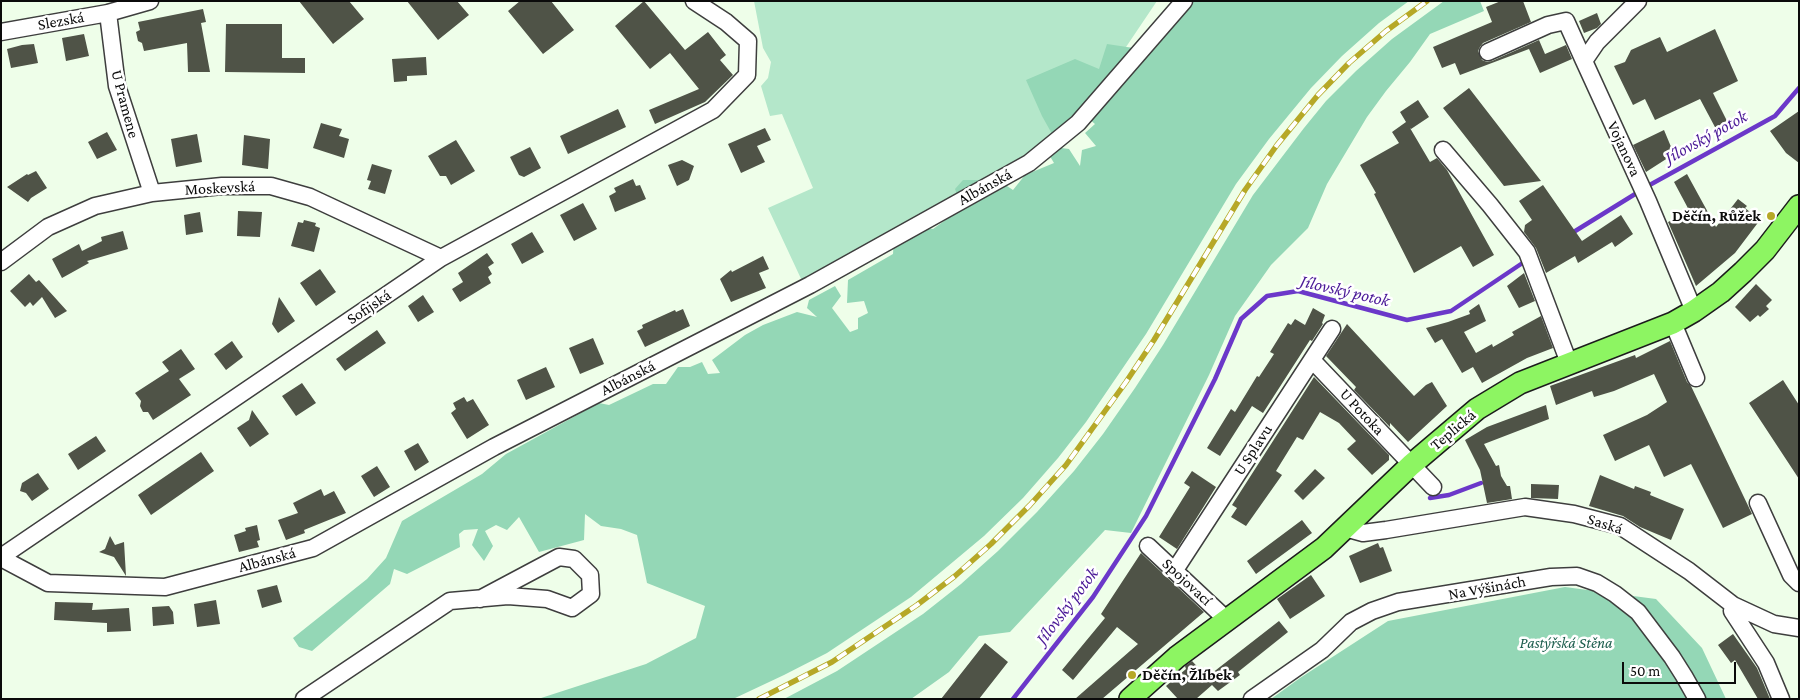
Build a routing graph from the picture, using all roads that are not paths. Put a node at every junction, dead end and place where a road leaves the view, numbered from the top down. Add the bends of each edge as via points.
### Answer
1 (150, 1) edge
2 (694, 1) edge
3 (1184, 1) edge
4 (1638, 1) edge
5 (108, 13) junction
6 (1, 32) edge
7 (1488, 52) dead end
8 (1584, 61) junction
9 (1444, 150) dead end
10 (152, 194) junction
11 (1799, 206) edge
12 (441, 258) junction
13 (2, 260) edge
14 (1694, 311) junction
15 (1673, 323) junction
16 (1332, 329) dead end
17 (1312, 360) junction
18 (1569, 363) junction
19 (1696, 378) dead end
20 (1411, 465) junction
21 (1433, 486) dead end
22 (1758, 503) dead end
23 (1345, 528) junction
24 (1148, 546) dead end
25 (1, 558) edge
26 (1175, 570) junction
27 (1799, 583) edge
28 (480, 599) junction
29 (1733, 605) junction
30 (1226, 619) junction
31 (1799, 628) edge
32 (304, 699) edge
33 (1130, 699) edge
34 (1252, 699) edge
35 (1697, 699) edge
36 (1781, 699) edge

1 - 5 street, Slezská
2 - 12 street, Sofijská via 748,41 746,75 713,110
3 - 25 street, Albánská via 1078,123 1029,162 810,285 494,447 313,548 165,587 48,582
4 - 8 street via 1597,42
5 - 6 street, Slezská
5 - 10 street, U Pramene via 117,86
7 - 8 street, Vojanova via 1548,25 1566,21
8 - 14 street, Vojanova
9 - 18 street via 1527,252
10 - 12 street, Moskevská via 222,186 271,186 310,197
10 - 13 street, Moskevská via 95,206 48,227
11 - 14 main road, Teplická via 1748,267
12 - 25 street, Sofijská
14 - 15 main road, Teplická
15 - 18 main road, Teplická
15 - 19 street
16 - 17 street, U Splavu
17 - 20 street, U Potoka
17 - 26 street, U Splavu
18 - 20 main road, Teplická via 1497,396
20 - 21 street, U Potoka
20 - 23 main road, Teplická
22 - 27 street via 1791,575
23 - 29 street, Saská via 1363,533 1524,507 1574,514 1620,526 1689,570
23 - 30 main road, Teplická via 1324,548
24 - 26 street, Spojovací
26 - 30 street, Spojovací
28 - 28 street via 508,596 547,599 572,608 591,594 590,575 574,558 559,557
28 - 32 street via 450,602
29 - 31 street, Saská via 1774,624
29 - 36 street via 1732,611 1766,663
30 - 33 main road, Teplická
34 - 35 street, Na Výšinách via 1322,650 1351,622 1372,611 1398,602 1551,577 1577,576 1597,583 1638,612 1672,657

